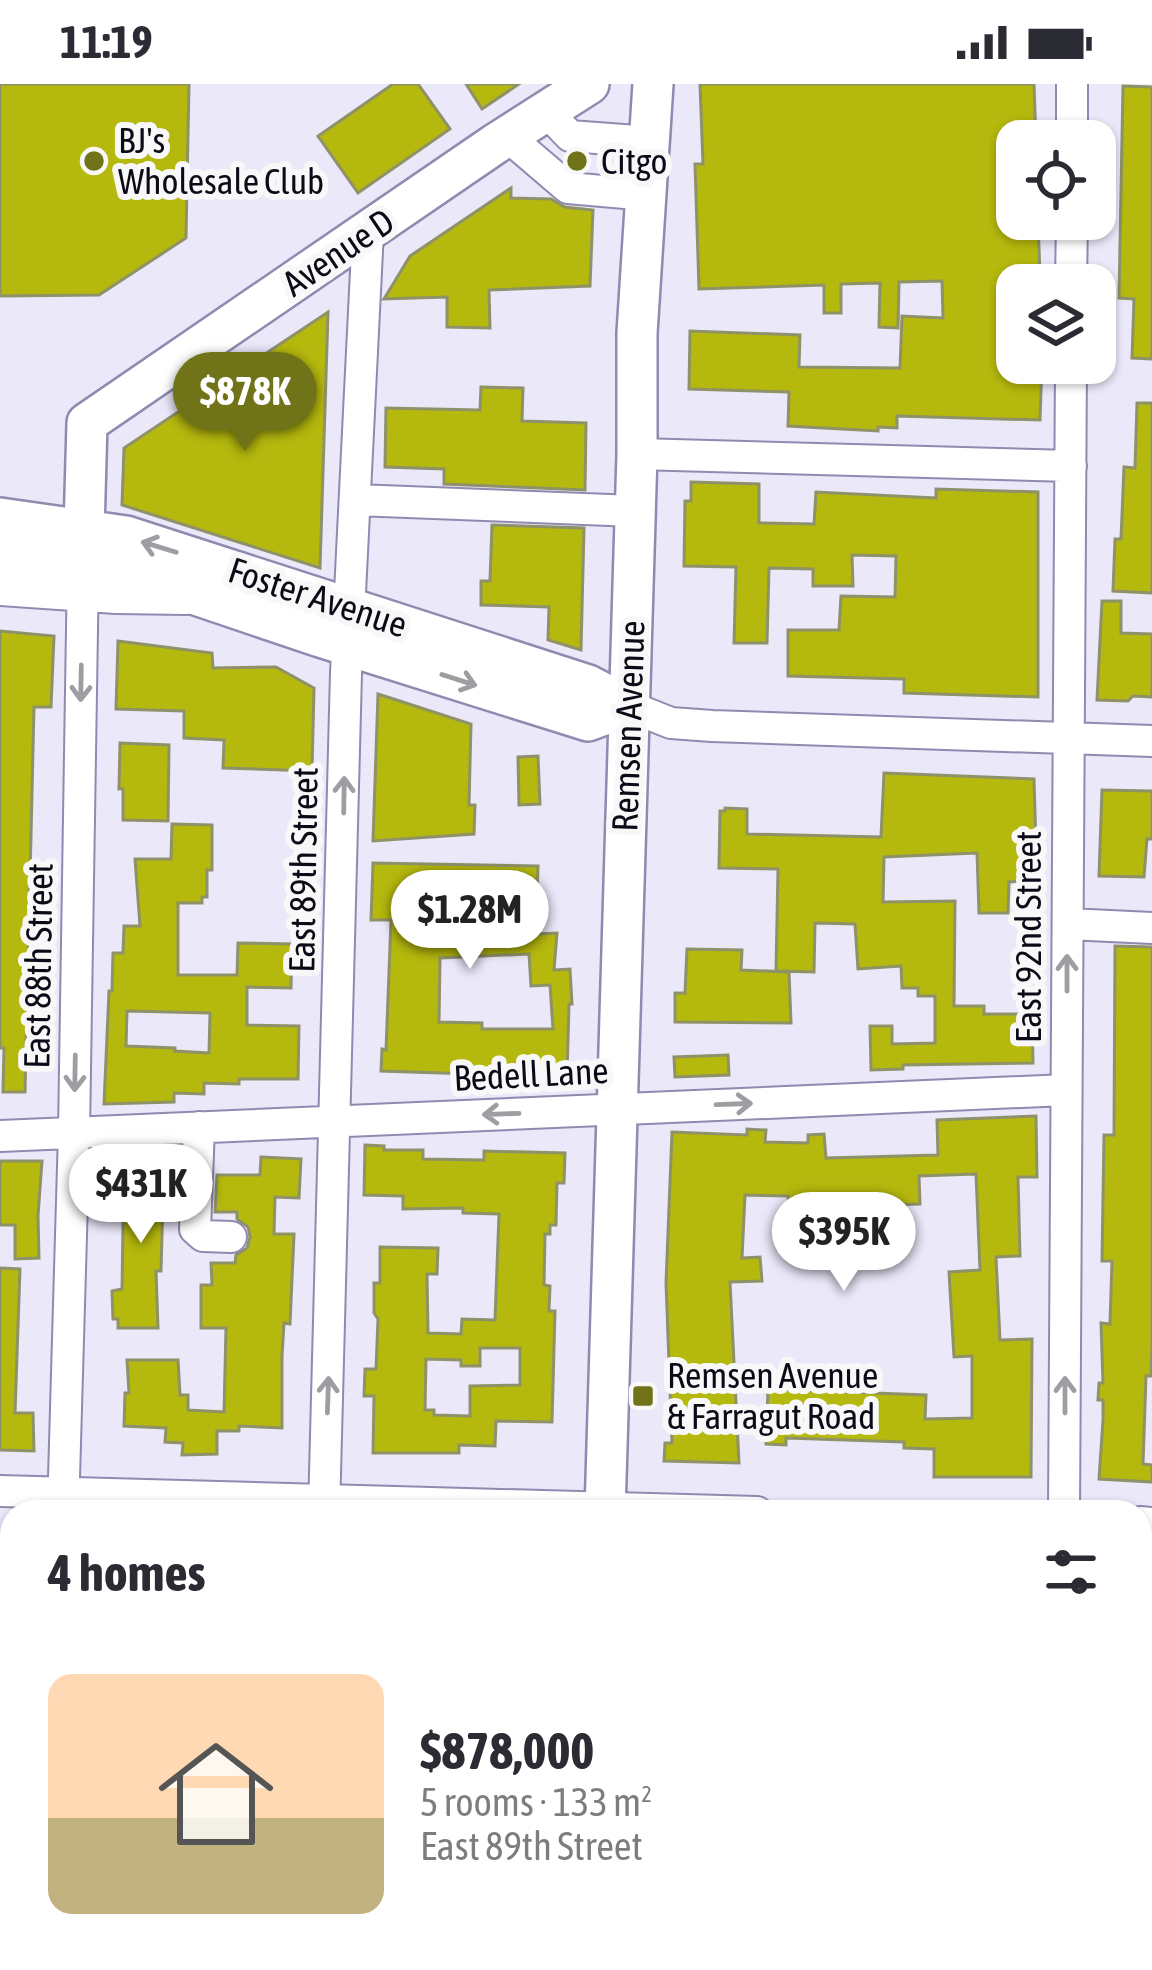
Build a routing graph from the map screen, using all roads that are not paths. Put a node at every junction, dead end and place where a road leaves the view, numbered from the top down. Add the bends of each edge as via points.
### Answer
1 (589, 84) edge
2 (653, 84) edge
3 (1072, 84) edge
4 (546, 111) junction
5 (1072, 120) edge
6 (507, 136) junction
7 (587, 138) junction
8 (650, 142) junction
9 (538, 163) junction
10 (596, 191) junction
11 (648, 195) junction
12 (368, 231) junction
13 (1071, 384) edge
14 (637, 454) junction
15 (1071, 466) junction
16 (356, 500) junction
17 (635, 511) junction
18 (0, 518) edge
19 (0, 557) edge
20 (83, 564) junction
21 (0, 590) edge
22 (349, 626) junction
23 (628, 706) junction
24 (1069, 740) junction
25 (1152, 741) edge
26 (1068, 924) junction
27 (1152, 928) edge
28 (1066, 1090) junction
29 (618, 1109) junction
30 (336, 1122) junction
31 (199, 1127) junction
32 (74, 1132) junction
33 (0, 1136) edge
34 (231, 1237) dead end
35 (0, 1490) edge
36 (52, 1500) edge
37 (63, 1500) edge
38 (324, 1500) edge
39 (605, 1500) edge
40 (1064, 1500) edge

1 - 4 main road, Avenue D
2 - 8 main road, Remsen Avenue
3 - 5 street
4 - 6 main road, Avenue D
4 - 7 street via 569,136
6 - 9 street
6 - 12 main road, Avenue D
7 - 8 street
7 - 9 street
7 - 10 street
8 - 11 main road, Remsen Avenue
9 - 10 street via 568,188
10 - 11 street
11 - 14 main road, Remsen Avenue
12 - 16 street, East 89th Street
12 - 20 main road, Avenue D via 87,424
13 - 15 street, East 92nd Street
14 - 15 street
14 - 17 main road, Remsen Avenue
15 - 24 street, East 92nd Street
16 - 17 street
16 - 22 street, East 89th Street
17 - 23 main road, Remsen Avenue
18 - 20 main road, Foster Avenue
19 - 20 main road, Foster Avenue
20 - 21 street
20 - 22 main road, Foster Avenue
22 -> 20 main road, Foster Avenue via 126,536
20 -> 32 street, East 88th Street
22 - 23 main road, Foster Avenue via 588,685
30 -> 22 street, East 89th Street
23 - 24 street, Foster Avenue via 692,725
23 - 29 main road, Remsen Avenue
24 - 25 street, Foster Avenue
24 - 26 street, East 92nd Street
26 - 27 street
28 -> 26 street, East 92nd Street
29 -> 28 street, Bedell Lane
40 -> 28 street, East 92nd Street
29 -> 30 street, Bedell Lane
29 - 39 main road, Remsen Avenue
30 - 31 street, Bedell Lane
38 -> 30 street, East 89th Street
31 - 32 street, Bedell Lane
31 - 34 street via 195,1229
32 - 33 street, Bedell Lane
32 - 37 street, East 88th Street
35 - 36 street

